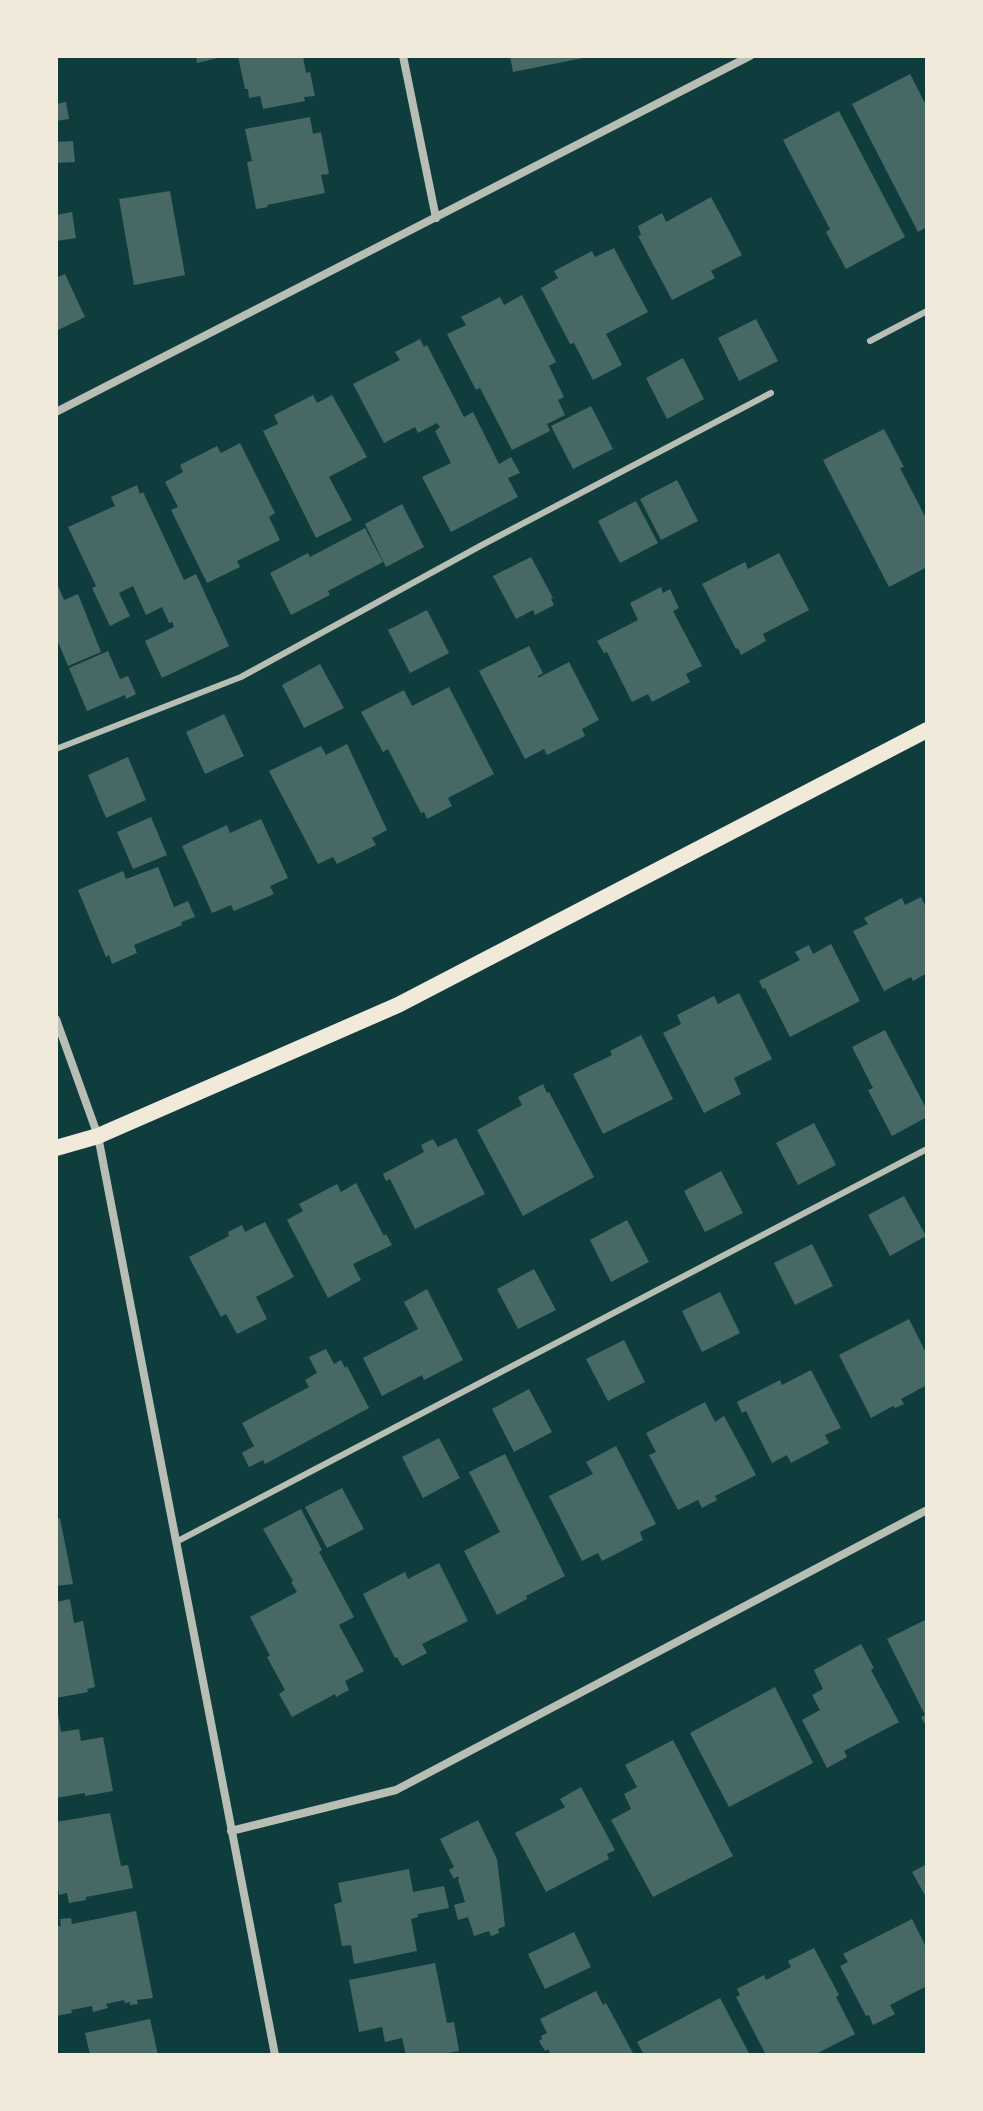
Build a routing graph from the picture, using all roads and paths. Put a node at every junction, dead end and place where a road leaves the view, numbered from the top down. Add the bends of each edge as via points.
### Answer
1 (403, 56) edge
2 (750, 56) edge
3 (436, 218) junction
4 (927, 311) edge
5 (870, 341) dead end
6 (771, 393) dead end
7 (56, 412) edge
8 (927, 730) edge
9 (56, 749) edge
10 (56, 1019) edge
11 (98, 1136) junction
12 (56, 1148) edge
13 (927, 1149) edge
14 (927, 1510) edge
15 (176, 1542) junction
16 (231, 1831) junction
17 (275, 2055) edge

1 - 3 street
2 - 3 street
3 - 7 street
4 - 5 lane
6 - 9 lane via 241,677
8 - 11 main road via 398,1005
10 - 11 street
11 - 12 main road
11 - 15 street
13 - 15 lane
14 - 16 street via 396,1790
15 - 16 street
16 - 17 street

